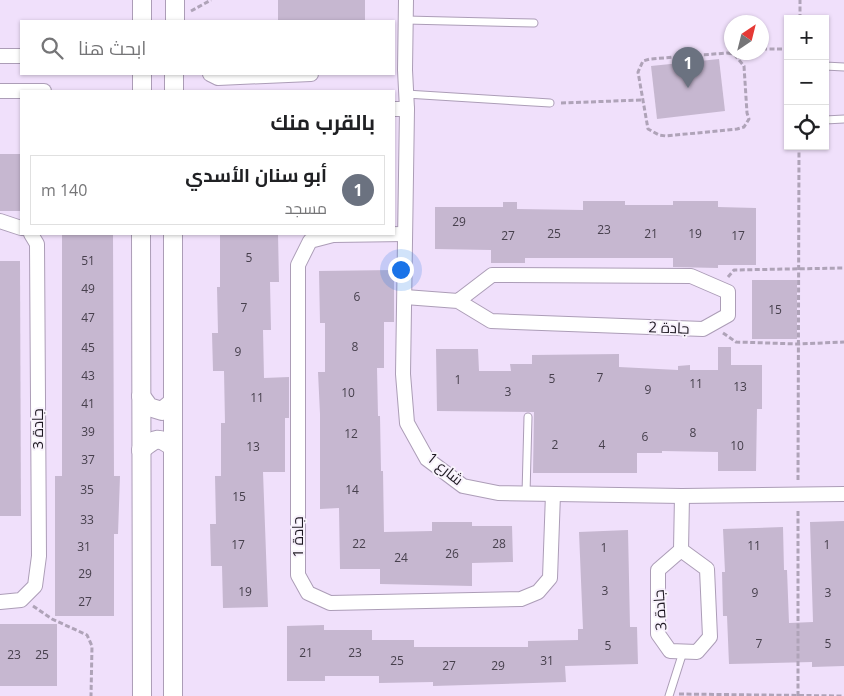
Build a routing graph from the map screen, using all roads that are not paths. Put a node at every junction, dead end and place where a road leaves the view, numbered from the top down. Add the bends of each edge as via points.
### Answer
1 (142, 0) edge
2 (175, 0) edge
3 (406, 0) edge
4 (142, 20) edge
5 (175, 20) edge
6 (406, 20) junction
7 (534, 23) dead end
8 (0, 56) edge
9 (20, 56) edge
10 (829, 66) edge
11 (844, 67) edge
12 (399, 70) edge
13 (142, 75) edge
14 (174, 75) edge
15 (212, 75) edge
16 (287, 75) edge
17 (142, 90) edge
18 (174, 90) edge
19 (0, 91) edge
20 (20, 91) edge
21 (406, 94) junction
22 (550, 103) road end
23 (400, 109) edge
24 (829, 120) edge
25 (844, 120) edge
26 (0, 221) edge
27 (20, 228) edge
28 (395, 234) edge
29 (405, 234) junction
30 (32, 235) edge
31 (141, 235) edge
32 (173, 235) edge
33 (333, 235) edge
34 (405, 297) junction
35 (458, 301) junction
36 (141, 396) junction
37 (173, 402) junction
38 (528, 417) dead end
39 (173, 447) junction
40 (141, 450) junction
41 (526, 494) junction
42 (553, 494) junction
43 (844, 494) edge
44 (682, 496) junction
45 (681, 550) junction
46 (0, 602) edge
47 (683, 652) junction
48 (669, 695) edge
49 (142, 696) edge
50 (173, 696) edge

1 - 4 street
2 - 5 street
3 - 6 street, شارع 1
6 - 7 lane
6 - 12 street, شارع 1
8 - 9 street
10 - 11 lane
12 - 21 street, شارع 1
13 - 17 street
14 - 18 street
15 - 16 street via 218,78
19 - 20 street
21 - 22 lane
21 - 23 street, شارع 1
23 - 29 street, شارع 1
24 - 25 lane
26 - 27 street
28 - 29 street, جادة 1
29 - 34 street, شارع 1
30 - 46 street, جادة 3 via 37,244 39,556 35,586 21,600
31 - 36 street
32 - 37 street
33 - 42 street, جادة 1 via 310,242 298,265 298,575 308,593 330,604 521,599 538,592 550,578
34 - 35 street, جادة 2
34 - 41 street, شارع 1 via 403,374 407,423 427,459 463,486
35 - 35 street, جادة 2 via 492,275 691,276 728,292 728,315 703,329 491,321
36 - 37 street via 149,407 162,411
36 - 40 street
37 - 39 street
38 - 41 lane
39 - 40 street via 154,439
39 - 50 street
40 - 49 street
41 - 42 street, شارع 1
42 - 44 street, شارع 1
43 - 44 street, شارع 1
44 - 45 street
45 - 47 street, جادة 3 via 658,570 658,634 670,651
45 - 47 street via 707,569 710,637 697,652
47 - 48 lane

